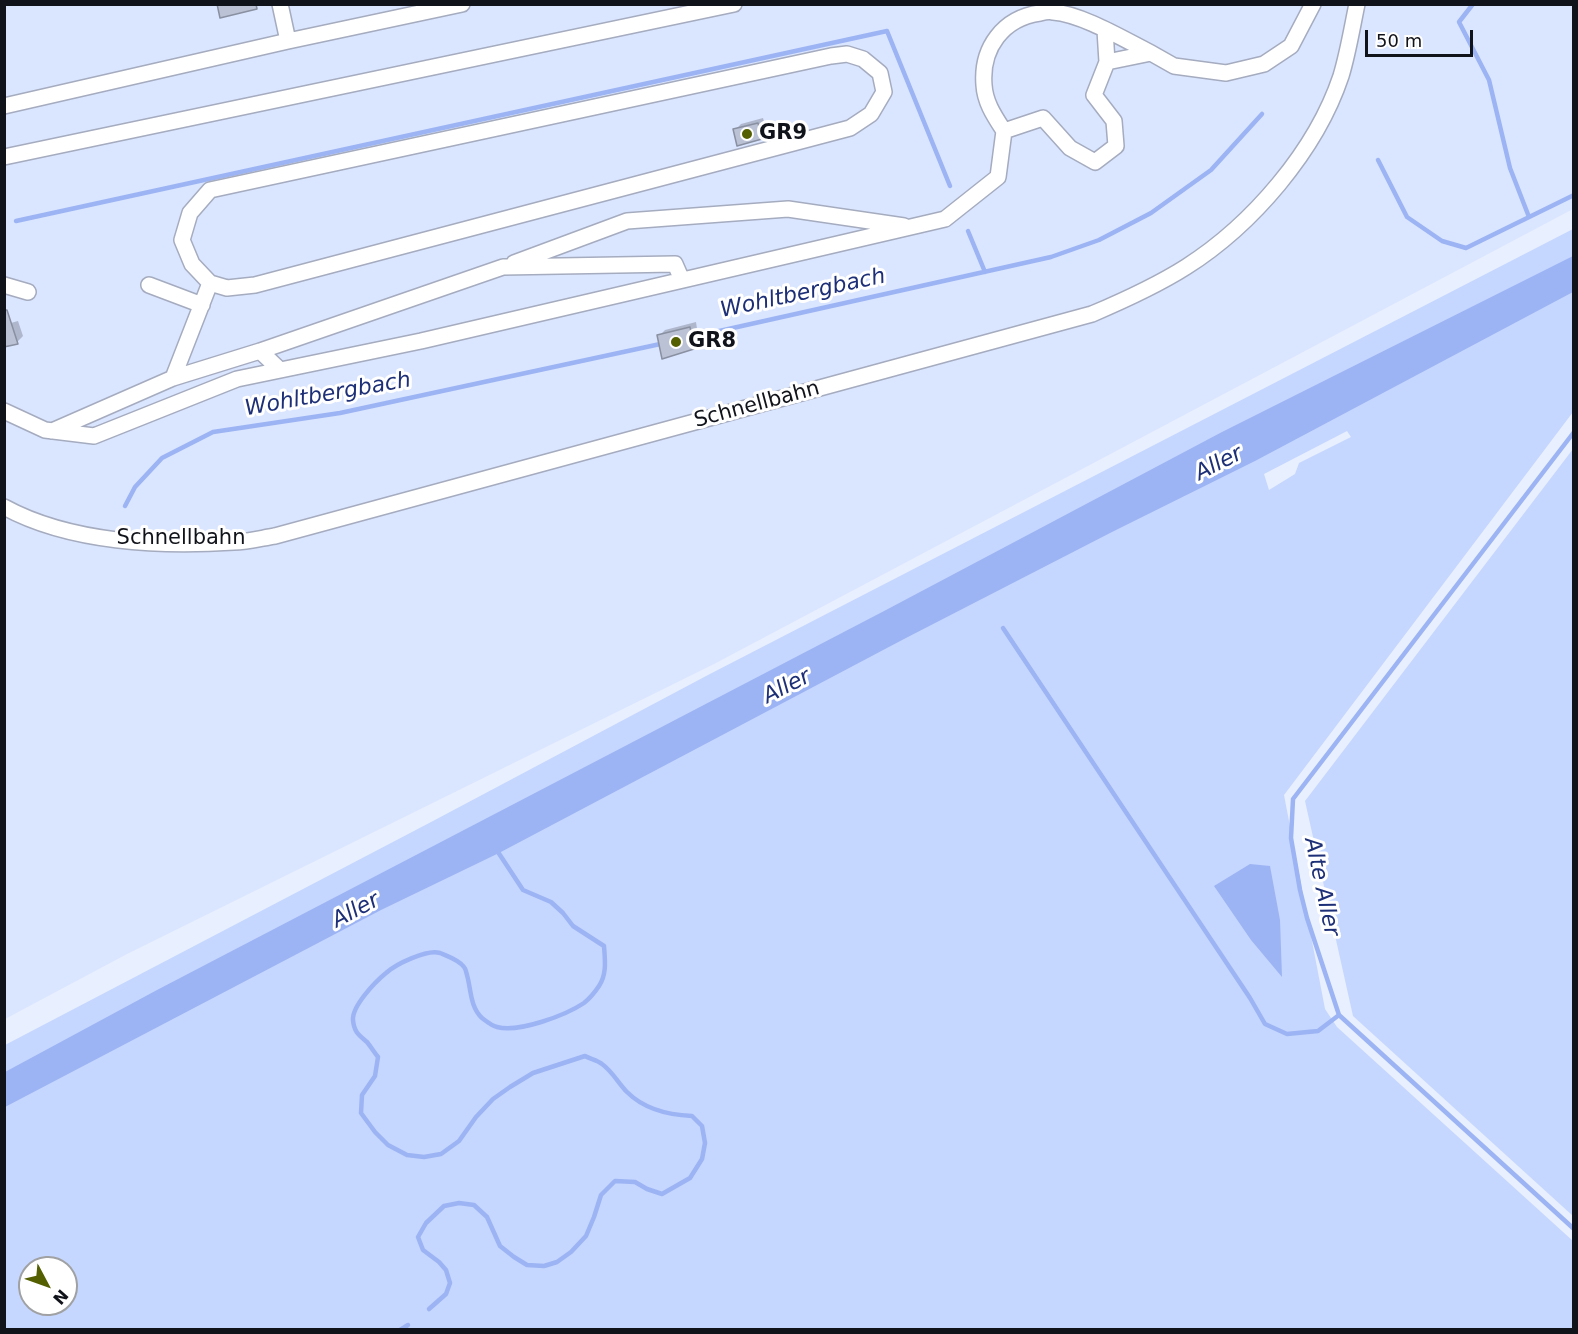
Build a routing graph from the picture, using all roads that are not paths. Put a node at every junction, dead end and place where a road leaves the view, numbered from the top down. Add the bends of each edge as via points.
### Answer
1 (280, 4) edge
2 (462, 4) edge
3 (734, 4) edge
4 (1313, 4) edge
5 (1357, 4) edge
6 (1105, 30) junction
7 (288, 41) junction
8 (1151, 53) junction
9 (1107, 62) junction
10 (4, 106) edge
11 (1004, 131) junction
12 (4, 157) edge
13 (913, 227) junction
14 (503, 267) junction
15 (682, 280) junction
16 (210, 284) junction
17 (4, 285) edge
18 (149, 285) dead end
19 (28, 292) dead end
20 (202, 305) junction
21 (260, 351) junction
22 (280, 370) junction
23 (173, 378) junction
24 (4, 411) edge
25 (52, 431) junction
26 (4, 507) edge

1 - 7 street
2 - 7 street
3 - 12 street
4 - 8 street via 1291,46 1264,64 1226,73 1174,66
5 - 26 street, Schnellbahn via 1341,76 1317,129 1272,192 1232,233 1187,267 1092,314 275,536 184,543 99,538 61,530
6 - 8 street
6 - 9 street
6 - 11 street via 1052,11 1013,21 995,38 986,58 984,86 989,108
7 - 10 street
8 - 9 street
9 - 11 street via 1094,95 1114,121 1116,146 1095,162 1070,148 1043,118
11 - 13 street via 998,177 945,219
13 - 14 street via 788,209 627,221
13 - 15 street
14 - 15 street via 675,264
14 - 21 street
15 - 22 street
16 - 16 street via 227,288 255,285 850,128 871,114 884,92 880,73 863,58 831,56 210,190 190,213 182,240 192,264
16 - 20 street
17 - 19 street
18 - 20 street
20 - 23 street
21 - 22 street
21 - 23 street
22 - 25 street via 237,379 94,436
23 - 25 street
24 - 25 street

